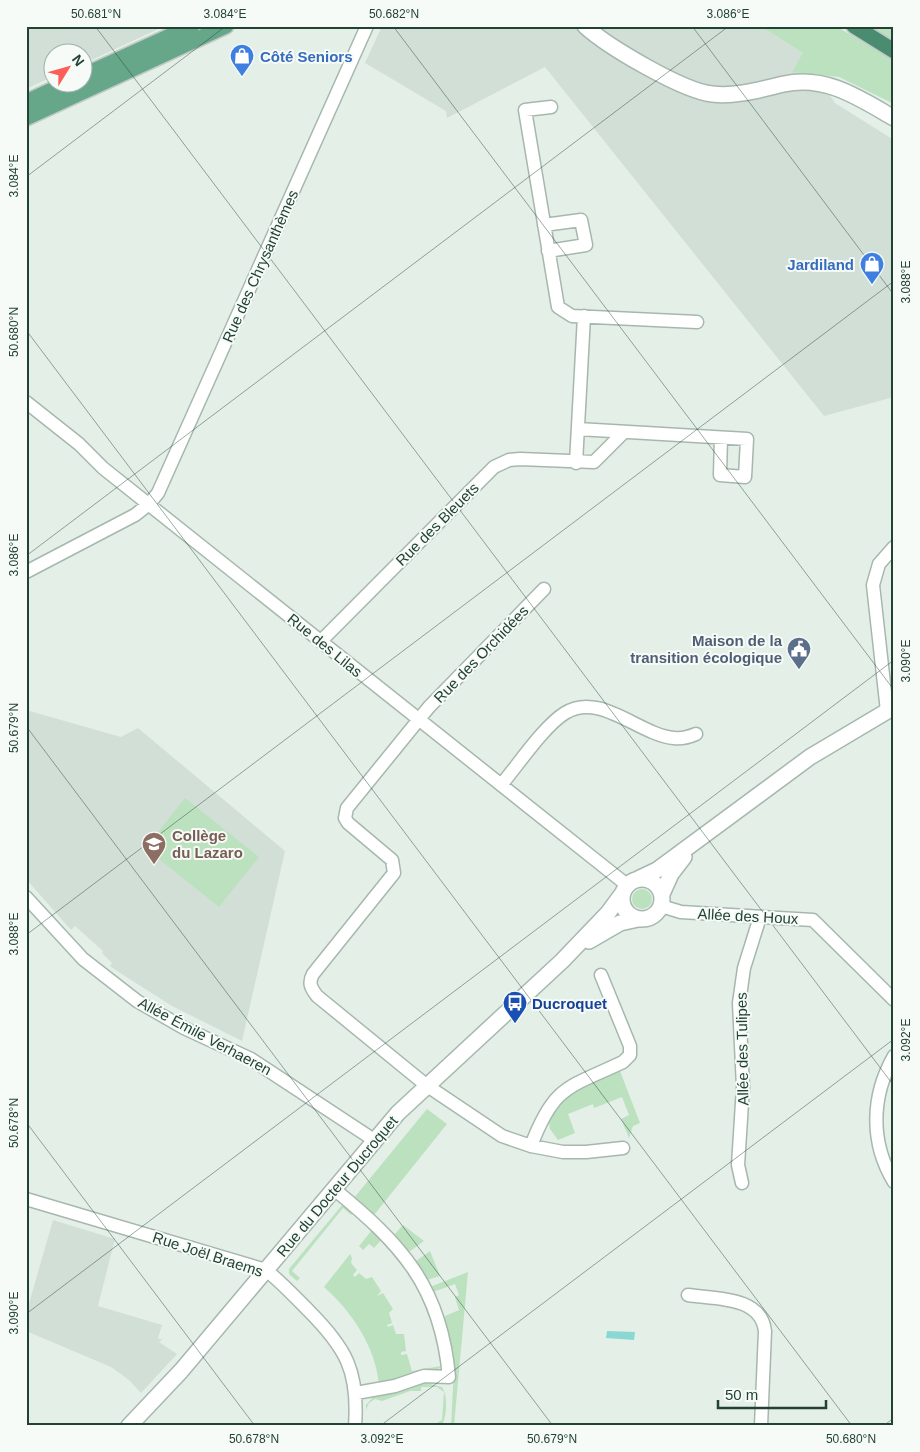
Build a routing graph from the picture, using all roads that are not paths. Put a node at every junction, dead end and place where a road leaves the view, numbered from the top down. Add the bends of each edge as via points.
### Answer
1 (192, 26) edge
2 (226, 26) edge
3 (367, 26) edge
4 (585, 26) edge
5 (854, 26) edge
6 (894, 51) edge
7 (92, 71) edge
8 (92, 79) edge
9 (57, 92) edge
10 (63, 92) edge
11 (26, 102) edge
12 (551, 106) dead end
13 (26, 118) edge
14 (894, 118) edge
15 (544, 225) junction
16 (548, 251) junction
17 (584, 316) junction
18 (697, 322) dead end
19 (26, 402) edge
20 (578, 429) junction
21 (624, 432) junction
22 (721, 438) dead end
23 (576, 463) junction
24 (149, 504) junction
25 (894, 547) edge
26 (26, 572) edge
27 (544, 589) dead end
28 (321, 642) junction
29 (890, 709) edge
30 (419, 719) junction
31 (696, 734) dead end
32 (501, 785) junction
33 (713, 828) junction
34 (629, 886) junction
35 (26, 896) edge
36 (661, 900) junction
37 (760, 917) junction
38 (638, 919) junction
39 (562, 961) junction
40 (601, 975) dead end
41 (894, 1000) edge
42 (894, 1056) edge
43 (426, 1085) junction
44 (374, 1140) junction
45 (531, 1146) junction
46 (623, 1148) dead end
47 (894, 1182) edge
48 (742, 1183) dead end
49 (334, 1189) junction
50 (26, 1199) edge
51 (266, 1270) junction
52 (688, 1295) dead end
53 (356, 1393) junction
54 (129, 1426) edge
55 (355, 1426) edge
56 (761, 1426) edge

1 - 7 main road
2 - 8 main road
3 - 24 street, Rue des Chrysanthèmes via 164,480
4 - 14 street via 672,80 697,91 728,95 796,82 822,83 849,92
5 - 6 highway
9 - 11 main road
10 - 13 main road
12 - 15 street via 525,110
15 - 16 street
15 - 16 street via 581,220 586,245
16 - 17 street via 558,307 566,314
17 - 18 street
17 - 20 street
19 - 24 street, Rue des Lilas
20 - 21 street
20 - 23 street
21 - 22 street
21 - 23 street, Rue des Bleuets via 598,460
23 - 28 street, Rue des Bleuets via 520,459 494,467
24 - 26 street via 135,515
24 - 28 street, Rue des Lilas
25 - 29 street via 875,571 873,585
27 - 30 street, Rue des Orchidées
28 - 30 street, Rue des Lilas
29 - 33 street, Rue du Docteur Ducroquet via 810,757
30 - 32 street, Rue des Lilas
30 - 43 street, Rue des Orchidées via 344,814 348,823 392,860 394,873 310,980 310,986 317,996
31 - 32 street via 667,738 606,711 578,708 559,718
32 - 34 street, Rue des Lilas
33 - 34 street, Rue du Docteur Ducroquet via 657,870
33 - 36 street, Rue du Docteur Ducroquet via 678,865
34 - 36 street via 653,882
34 - 38 street via 622,903 626,912
34 - 39 street, Rue du Docteur Ducroquet
35 - 44 street, Allée Émile Verhaeren via 83,959 137,1001 193,1033 251,1059
36 - 37 street, Allée des Houx via 681,912
36 - 38 street via 653,916
37 - 41 street, Allée des Houx via 817,922
37 - 48 street, Allée des Tulipes via 744,968 739,1003 743,1087 738,1165
38 - 39 street, Rue du Docteur Ducroquet via 613,926
39 - 43 street, Rue du Docteur Ducroquet
40 - 45 street via 630,1046 630,1055 623,1062 576,1083 556,1097 545,1112
42 - 47 street via 880,1087 876,1127 879,1150
43 - 44 street, Rue du Docteur Ducroquet
43 - 45 street via 493,1132
44 - 49 street, Rue du Docteur Ducroquet
45 - 46 street via 574,1153
49 - 51 street, Rue du Docteur Ducroquet
49 - 53 street via 378,1227 408,1259 438,1321 447,1360 448,1377 424,1376 395,1386
50 - 51 street, Rue Joël Braems
51 - 53 street, Rue Joël Braems via 333,1335 351,1368
51 - 54 street, Rue du Docteur Ducroquet via 181,1372
52 - 56 street via 744,1303 762,1318 765,1331
53 - 55 street, Rue Joël Braems

